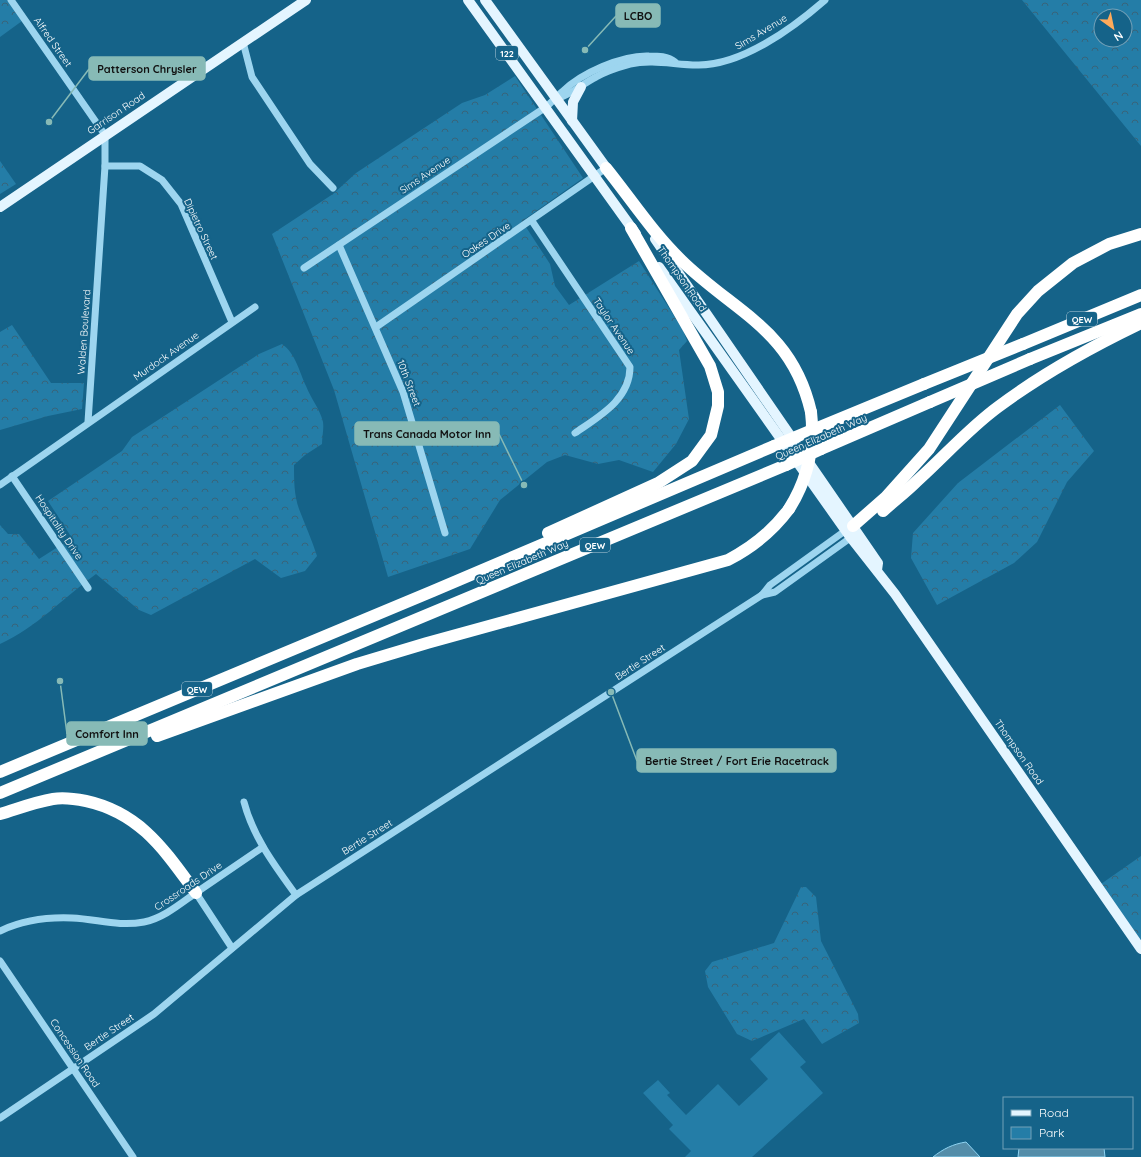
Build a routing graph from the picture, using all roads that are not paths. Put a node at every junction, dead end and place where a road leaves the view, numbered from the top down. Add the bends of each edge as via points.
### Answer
1 (11, 0) edge
2 (306, 0) edge
3 (468, 0) edge
4 (485, 0) edge
5 (488, 0) edge
6 (825, 0) edge
7 (506, 27) junction
8 (243, 42) junction
9 (675, 62) junction
10 (581, 86) junction
11 (556, 99) junction
12 (546, 107) junction
13 (572, 121) junction
14 (105, 135) junction
15 (105, 166) junction
16 (606, 168) junction
17 (594, 176) junction
18 (333, 188) dead end
19 (0, 207) edge
20 (532, 221) junction
21 (631, 228) junction
22 (1141, 234) edge
23 (339, 245) junction
24 (304, 268) dead end
25 (1141, 295) edge
26 (255, 306) dead end
27 (1141, 314) edge
28 (232, 322) junction
29 (1141, 323) edge
30 (376, 327) junction
31 (88, 422) junction
32 (575, 434) dead end
33 (12, 476) junction
34 (0, 485) edge
35 (852, 532) junction
36 (445, 533) dead end
37 (88, 588) dead end
38 (433, 591) junction
39 (68, 764) junction
40 (0, 772) edge
41 (0, 793) edge
42 (244, 802) dead end
43 (0, 814) edge
44 (263, 847) junction
45 (196, 893) junction
46 (296, 895) junction
47 (0, 931) edge
48 (232, 948) junction
49 (1141, 949) edge
50 (0, 961) edge
51 (74, 1068) junction
52 (0, 1118) edge
53 (133, 1157) edge

1 - 14 street, Alfred Street
2 - 8 main road, Garrison Road
3 - 12 main road, Thompson Road / 122
4 - 7 main road, Thompson Road / 122
5 - 7 main road
6 - 9 street, Sims Avenue via 808,15 744,55 723,63 697,65
7 - 11 main road, Thompson Road / 122
8 - 14 main road, Garrison Road
8 - 18 street via 252,77 310,164
9 - 10 street, Sims Avenue via 631,64 596,77
9 - 11 street, Sims Avenue via 671,58 656,56 621,59 593,71
10 - 11 street, Sims Avenue via 565,97
10 - 13 main road via 573,102
11 - 12 street, Sims Avenue
11 - 13 main road, Thompson Road / 122
12 - 17 main road, Thompson Road / 122
12 - 23 street, Sims Avenue
13 - 16 main road, Thompson Road / 122
14 - 15 street, Walden Boulevard
14 - 19 main road, Garrison Road
15 - 28 street, Dipietro Street via 140,166 162,180 181,204
15 - 31 street, Walden Boulevard
16 - 17 street, Oakes Drive
16 - 35 main road, Thompson Road / 122
16 - 39 highway, bridge via 681,260 776,340 798,373 811,412 811,455 806,476 789,510 777,526 748,550 728,560 364,662 160,735
17 - 20 street, Oakes Drive
17 - 21 main road, Thompson Road / 122
20 - 30 street, Oakes Drive
20 - 32 street, Taylor Avenue via 630,367 620,398
21 - 35 main road, Thompson Road / 122
21 - 38 highway via 710,366 718,392 718,406 711,435 692,461 658,483 487,561
22 - 35 highway via 1097,250 1038,291 1017,314 924,455
23 - 24 street, Sims Avenue
23 - 30 street, 10th Street
25 - 38 highway, Queen Elizabeth Way / QEW, bridge via 774,446
26 - 28 street, Murdock Avenue
27 - 39 highway, Queen Elizabeth Way / QEW, bridge via 1030,359 786,466
28 - 31 street, Murdock Avenue
29 - 35 highway via 1095,345 1043,375 996,408 916,482
30 - 36 street, 10th Street via 403,392
31 - 33 street
33 - 34 street
33 - 37 street, Hospitality Drive
35 - 46 street, Bertie Street via 770,586 762,595
35 - 49 main road, Thompson Road / 122 via 878,563 877,570
38 - 40 highway, Queen Elizabeth Way / QEW
39 - 41 highway, Queen Elizabeth Way / QEW
42 - 44 street
43 - 45 highway via 54,799 73,798 111,808 133,820 154,839
44 - 45 street, Crossroads Drive
44 - 46 street
45 - 47 street, Crossroads Drive via 171,910 146,922 122,924 72,918 17,924
45 - 48 street
46 - 48 street, Bertie Street
48 - 51 street, Bertie Street via 154,1014
50 - 51 street, Concession Road
51 - 52 street, Bertie Street
51 - 53 street, Concession Road

